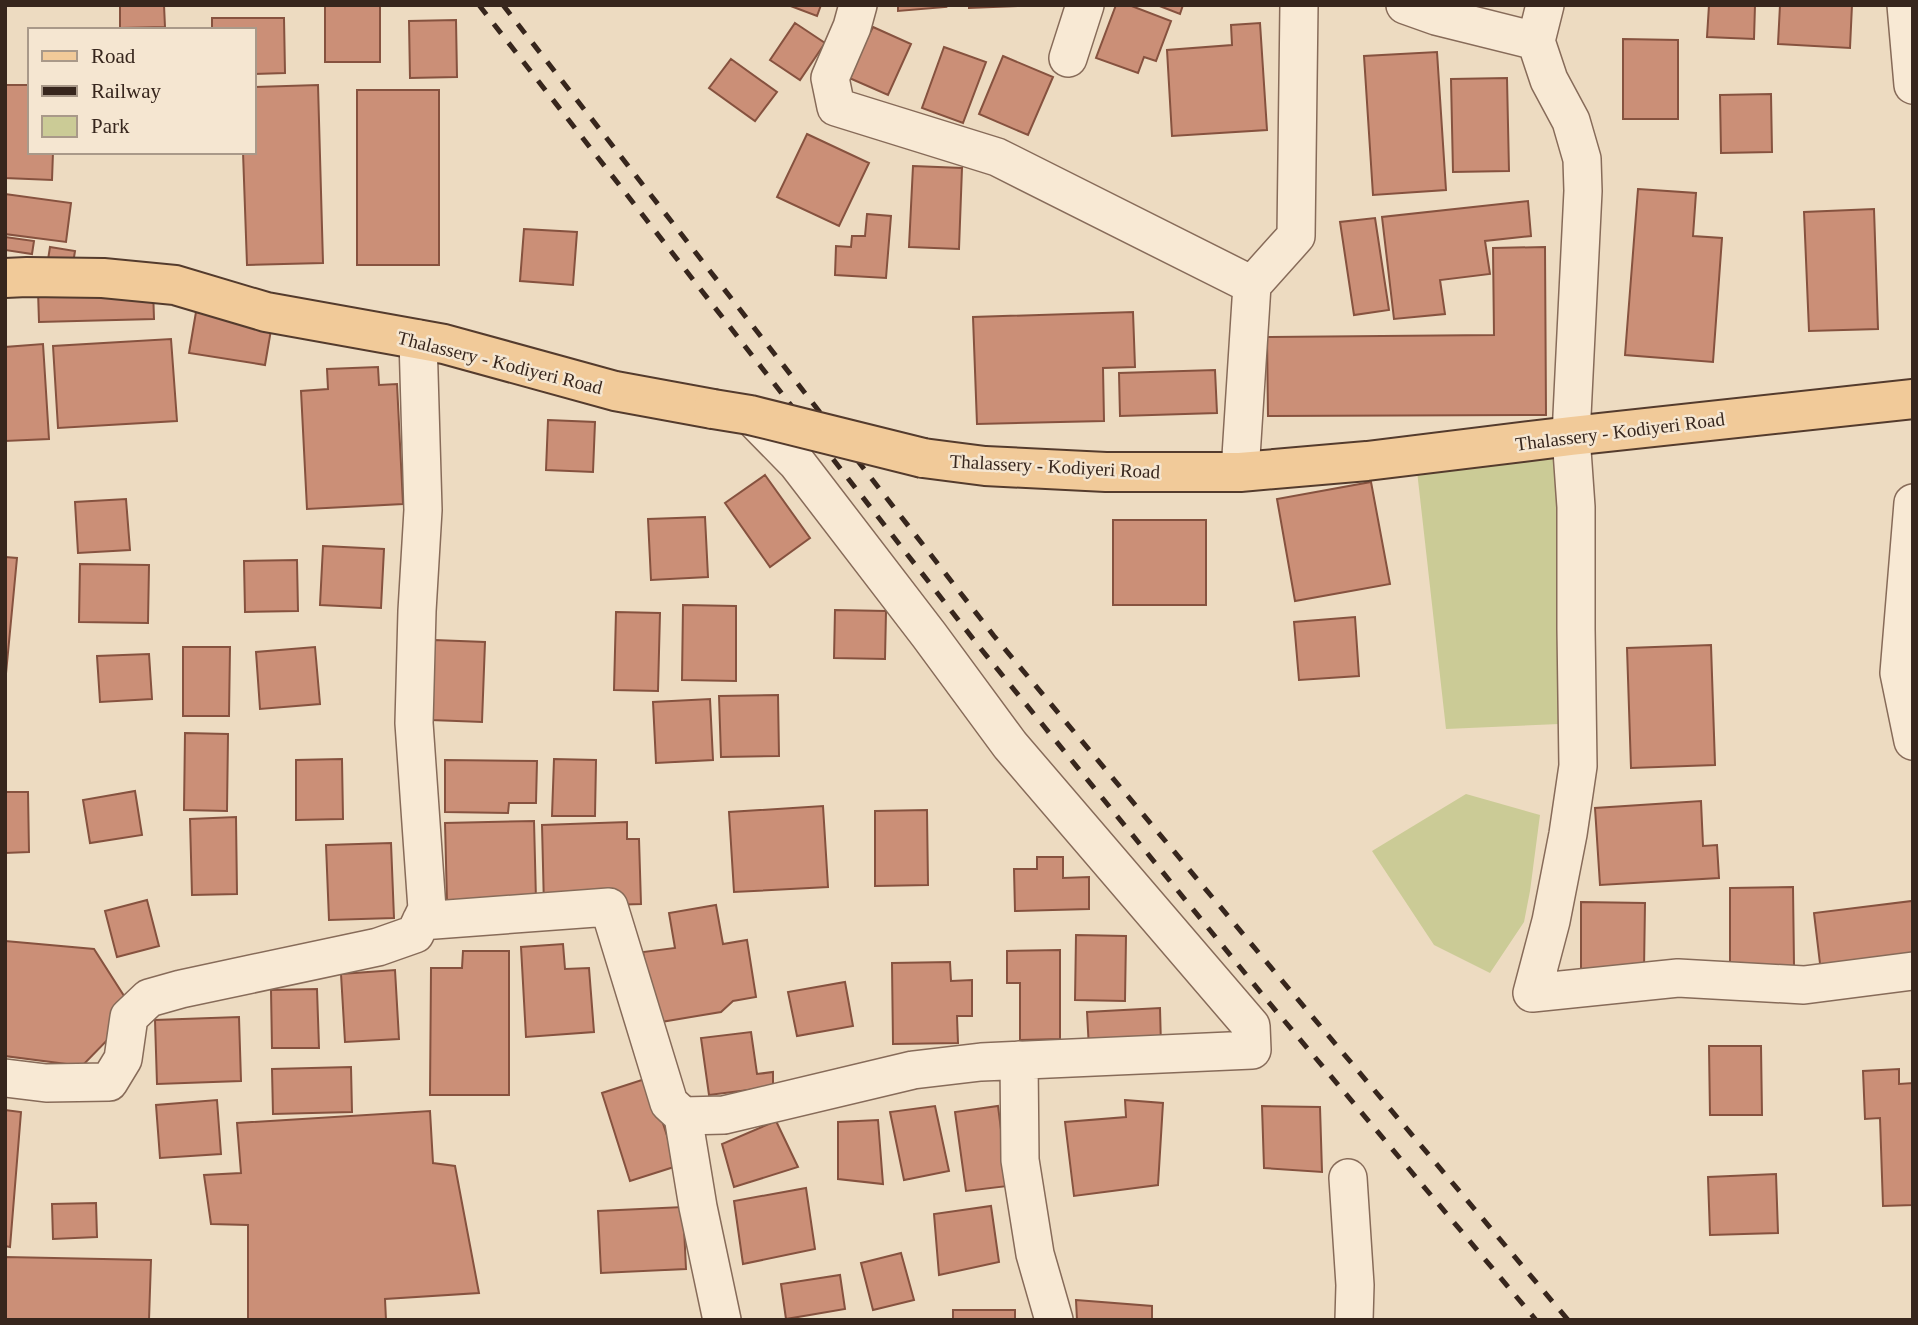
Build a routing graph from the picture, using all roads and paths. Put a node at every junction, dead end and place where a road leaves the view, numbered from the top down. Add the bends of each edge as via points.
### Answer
1 (858, 5) edge
2 (1086, 5) edge
3 (1299, 5) edge
4 (1405, 5) edge
5 (1545, 5) edge
6 (1906, 5) edge
7 (1536, 41) junction
8 (1068, 58) dead end
9 (1913, 85) edge
10 (5, 278) edge
11 (1252, 285) junction
12 (418, 340) junction
13 (1913, 398) edge
14 (750, 415) junction
15 (1571, 436) junction
16 (1240, 472) junction
17 (1913, 503) edge
18 (1913, 741) edge
19 (421, 921) junction
20 (1913, 971) edge
21 (1019, 1060) junction
22 (5, 1078) edge
23 (683, 1116) junction
24 (1348, 1178) dead end
25 (722, 1320) edge
26 (1054, 1320) edge
27 (1354, 1320) edge

1 - 11 street via 830,78 836,107 998,157
2 - 8 street
3 - 11 street via 1296,236
4 - 7 street
5 - 7 street
6 - 9 street
7 - 15 street via 1549,80 1571,121 1582,159
10 - 12 main road, Thalassery - Kodiyeri Road via 103,278 175,285 266,312
11 - 16 street
12 - 14 main road, Thalassery - Kodiyeri Road, bridge via 615,391
12 - 19 street via 423,510 414,723 426,909
13 - 15 main road, Thalassery - Kodiyeri Road
14 - 16 main road, Thalassery - Kodiyeri Road, bridge via 923,458 985,466
14 - 21 street via 797,463 1010,745 1251,1026 1252,1050
15 - 16 main road, Thalassery - Kodiyeri Road
15 - 20 street via 1578,766 1551,921 1532,993 1678,978 1804,985
17 - 18 street via 1899,673
19 - 22 street via 415,934 379,947 149,998 129,1017 123,1059 109,1082
19 - 23 street via 609,907 668,1102
21 - 23 street via 913,1070 724,1115
21 - 26 street via 1020,1160 1035,1254
23 - 25 street
24 - 27 street

